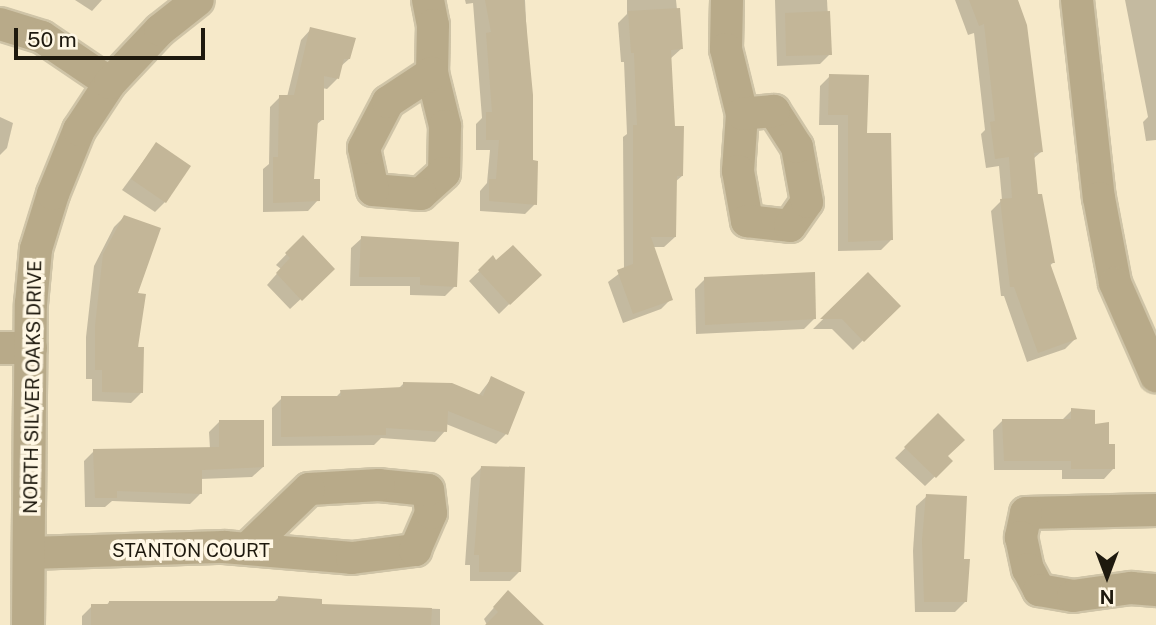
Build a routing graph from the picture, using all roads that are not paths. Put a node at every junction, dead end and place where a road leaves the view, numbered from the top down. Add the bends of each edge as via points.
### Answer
1 (198, 0) edge
2 (428, 0) edge
3 (727, 0) edge
4 (1077, 0) edge
5 (0, 24) edge
6 (432, 73) dead end
7 (110, 83) junction
8 (742, 114) dead end
9 (1145, 322) edge
10 (15, 348) edge
11 (1156, 376) edge
12 (1156, 510) edge
13 (247, 549) junction
14 (29, 553) junction
15 (1156, 590) edge
16 (29, 625) edge

1 - 7 street, NORTH SILVER OAKS DRIVE via 160,30
2 - 6 street via 433,25
3 - 8 street via 726,49
4 - 9 street via 1099,198 1115,283
5 - 7 street via 42,37
7 - 10 street, NORTH SILVER OAKS DRIVE via 79,130 53,194
9 - 11 street
10 - 14 street, NORTH SILVER OAKS DRIVE
12 - 15 street via 1026,513 1021,537 1028,569 1039,590 1073,596 1131,588
13 - 13 street, STANTON COURT via 352,558 415,550 431,513 428,491 379,485 309,489
13 - 14 street, STANTON COURT
14 - 16 street, NORTH SILVER OAKS DRIVE

